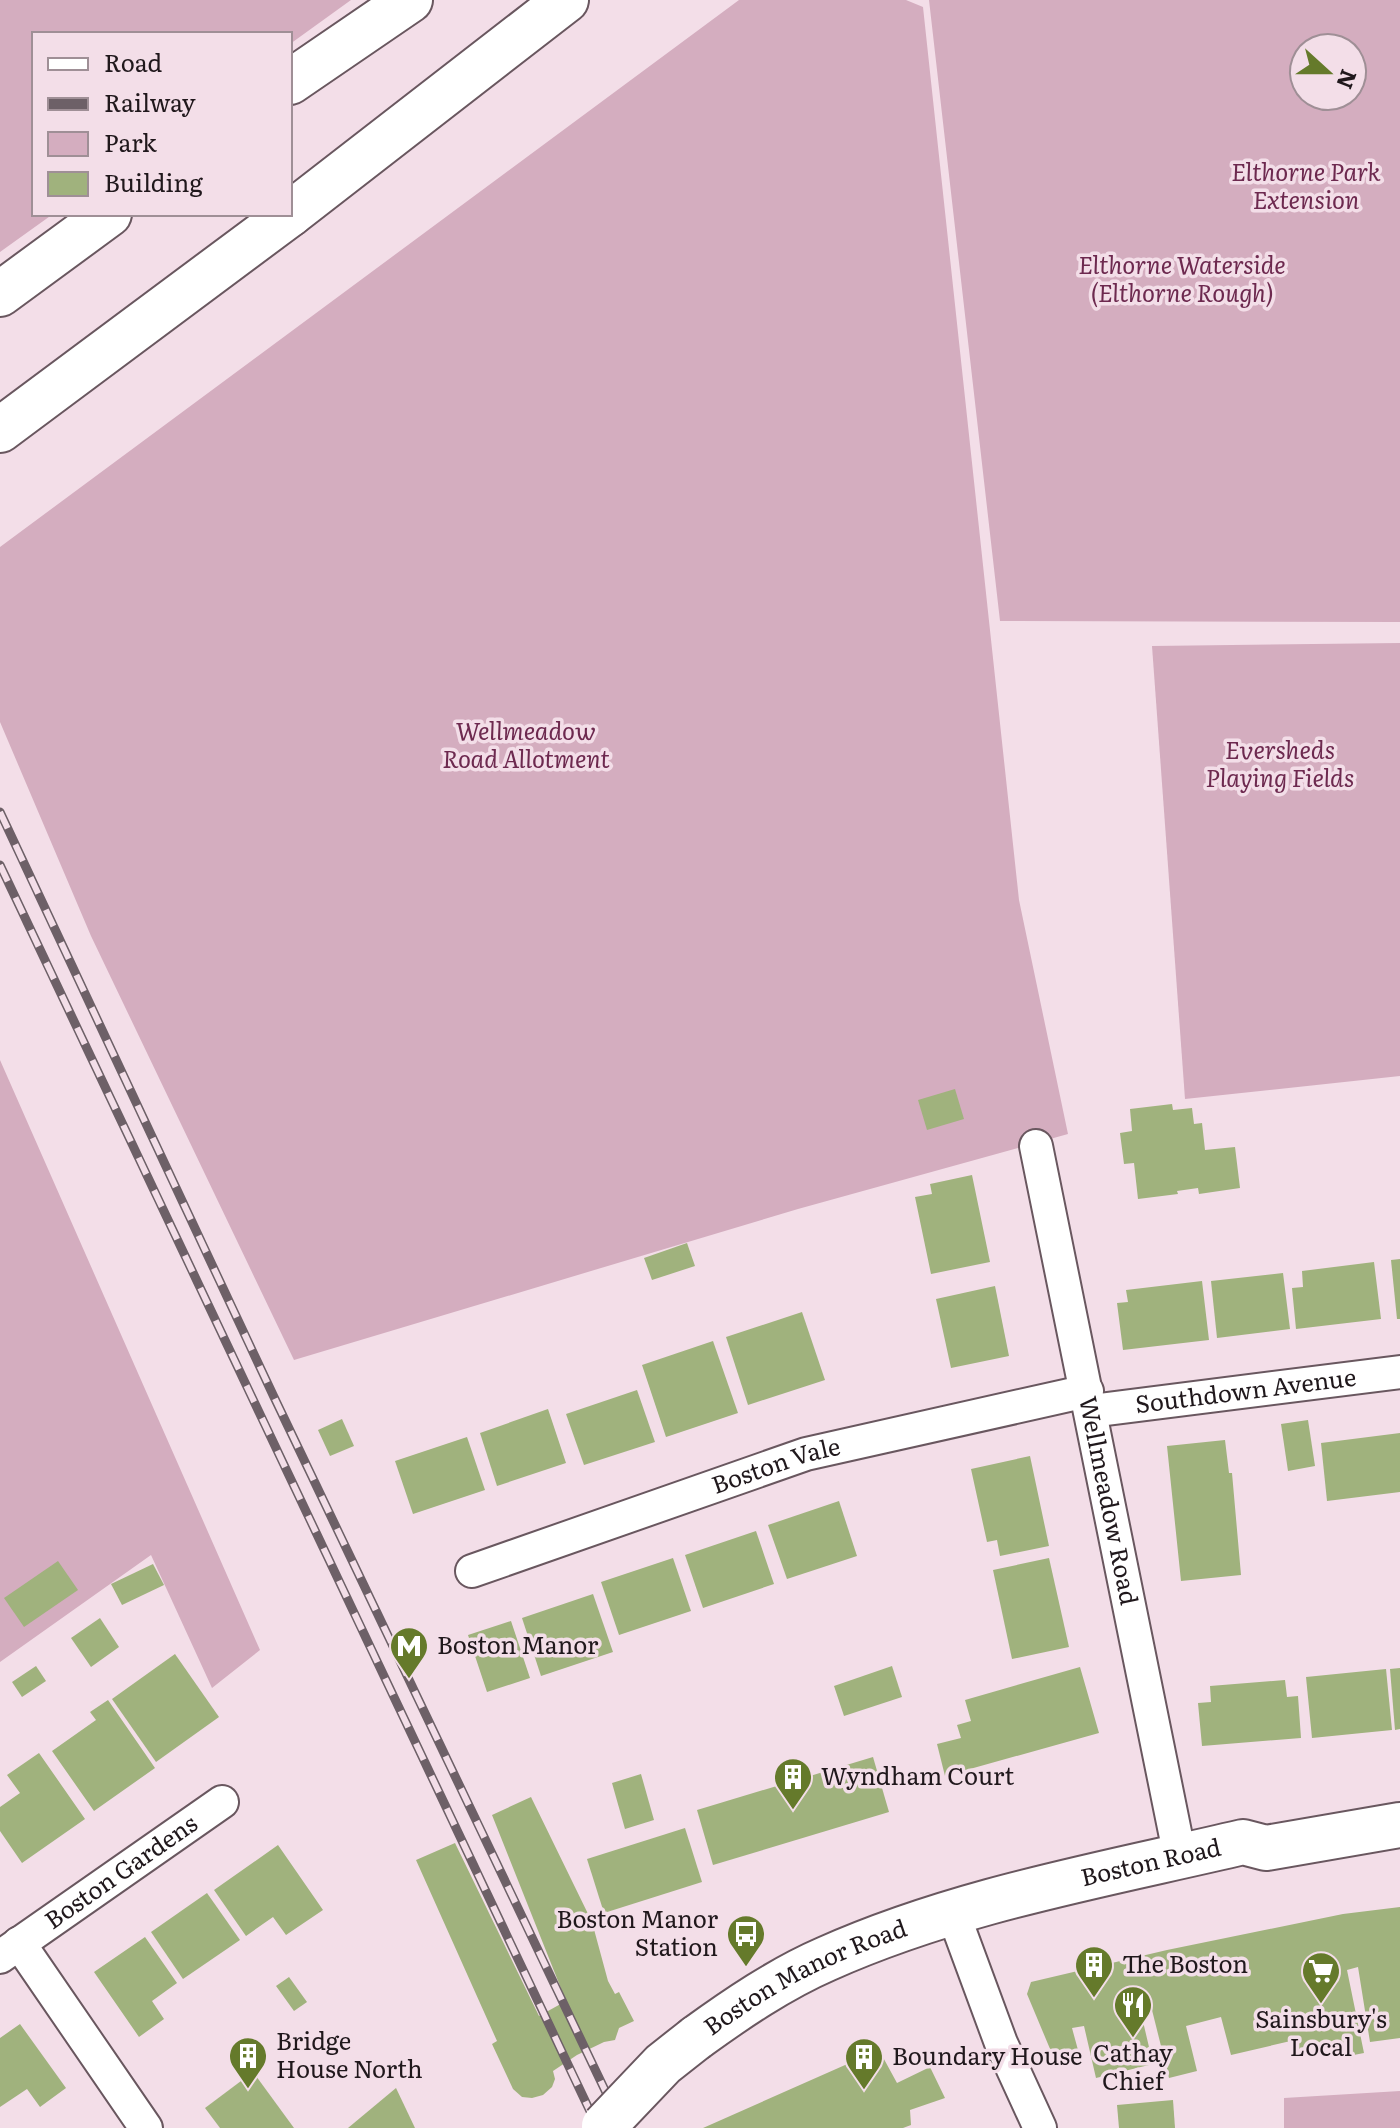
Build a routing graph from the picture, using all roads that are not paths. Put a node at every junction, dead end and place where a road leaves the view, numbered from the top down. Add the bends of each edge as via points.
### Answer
1 (410, 0) edge
2 (566, 0) edge
3 (292, 81) edge
4 (292, 212) edge
5 (106, 216) edge
6 (287, 216) edge
7 (0, 294) edge
8 (0, 430) edge
9 (1036, 1146) dead end
10 (1400, 1372) edge
11 (1089, 1401) junction
12 (472, 1571) dead end
13 (222, 1802) dead end
14 (1400, 1825) edge
15 (1180, 1857) junction
16 (953, 1913) junction
17 (10, 1950) edge
18 (146, 2128) edge
19 (601, 2128) edge
20 (1040, 2128) edge

1 - 3 main road
2 - 4 main road
5 - 7 main road
6 - 8 main road
9 - 11 street, Wellmeadow Road
10 - 11 street, Southdown Avenue
11 - 12 street, Boston Vale via 806,1454
11 - 15 street, Wellmeadow Road
13 - 17 street, Boston Gardens
14 - 15 main road, Boston Road via 1266,1848 1243,1842
15 - 16 main road, Boston Road
16 - 19 main road, Boston Manor Road, bridge via 825,1959 737,2008 663,2064
16 - 20 street via 1001,2043
17 - 18 street, Boston Gardens

